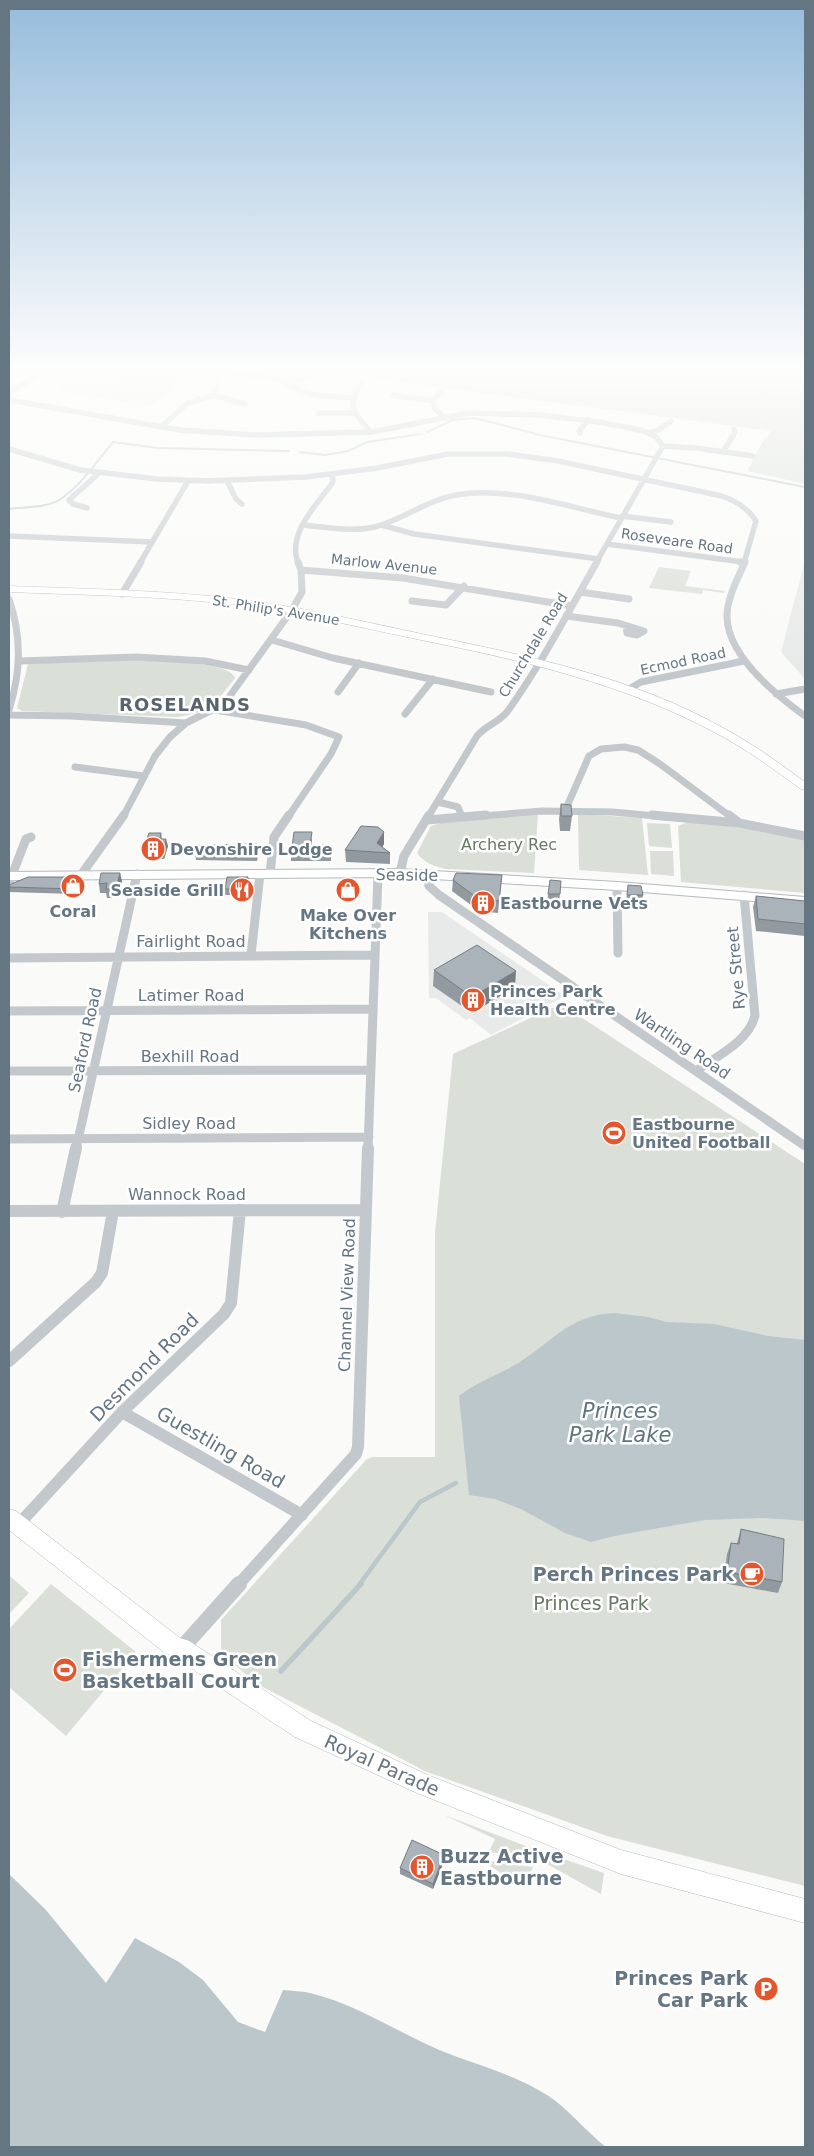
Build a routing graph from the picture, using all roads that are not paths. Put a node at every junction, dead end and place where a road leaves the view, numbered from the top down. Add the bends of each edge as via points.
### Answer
1 (79, 470) edge
2 (357, 470) edge
3 (597, 470) edge
4 (650, 470) edge
5 (96, 472) junction
6 (332, 474) junction
7 (644, 479) junction
8 (188, 481) junction
9 (227, 481) junction
10 (242, 504) dead end
11 (87, 508) dead end
12 (622, 517) junction
13 (671, 522) dead end
14 (302, 525) junction
15 (381, 525) junction
16 (9, 536) edge
17 (152, 542) junction
18 (607, 544) junction
19 (598, 559) junction
20 (744, 562) junction
21 (301, 570) junction
22 (464, 586) junction
23 (9, 589) edge
24 (580, 592) junction
25 (122, 594) junction
26 (9, 599) edge
27 (628, 599) dead end
28 (412, 601) dead end
29 (572, 606) junction
30 (292, 610) junction
31 (566, 616) junction
32 (626, 626) dead end
33 (272, 640) junction
34 (20, 661) junction
35 (744, 661) junction
36 (540, 662) junction
37 (359, 663) junction
38 (249, 670) junction
39 (433, 679) junction
40 (629, 689) junction
41 (805, 689) edge
42 (338, 692) dead end
43 (491, 692) dead end
44 (776, 694) junction
45 (9, 710) edge
46 (215, 710) junction
47 (9, 714) edge
48 (405, 714) dead end
49 (805, 716) edge
50 (186, 723) junction
51 (75, 767) dead end
52 (144, 776) junction
53 (805, 787) edge
54 (438, 802) junction
55 (565, 811) junction
56 (462, 817) junction
57 (427, 820) junction
58 (738, 822) junction
59 (805, 836) edge
60 (31, 837) dead end
61 (400, 873) junction
62 (138, 874) junction
63 (265, 874) junction
64 (378, 874) junction
65 (81, 875) junction
66 (428, 875) junction
67 (10, 878) edge
68 (617, 886) junction
69 (744, 895) junction
70 (805, 901) edge
71 (618, 953) dead end
72 (252, 955) junction
73 (374, 955) junction
74 (118, 956) junction
75 (9, 958) edge
76 (373, 1009) junction
77 (107, 1010) junction
78 (9, 1011) edge
79 (371, 1070) junction
80 (94, 1071) junction
81 (696, 1071) junction
82 (9, 1072) edge
83 (369, 1137) junction
84 (78, 1138) junction
85 (9, 1139) edge
86 (805, 1146) edge
87 (240, 1210) junction
88 (366, 1210) junction
89 (9, 1211) edge
90 (113, 1211) junction
91 (62, 1212) junction
92 (9, 1361) edge
93 (122, 1412) junction
94 (302, 1515) junction
95 (14, 1522) edge
96 (181, 1649) junction
97 (805, 1911) edge

1 - 5 street
2 - 6 street
3 - 7 street
4 - 7 street, Churchdale Road
5 - 8 street
5 - 11 street via 69,500
6 - 9 street
6 - 14 street via 331,485
7 - 12 street, Churchdale Road
7 - 20 street via 716,494 748,510 756,521
8 - 9 street
8 - 17 street
9 - 10 street
12 - 13 street
12 - 15 street via 512,495 478,493 437,500
12 - 18 street, Churchdale Road
14 - 15 street via 356,528
14 - 21 street via 295,555
15 - 19 street via 414,534
16 - 17 street
17 - 25 street
18 - 19 street, Churchdale Road
18 - 20 street, Roseveare Road
19 - 24 street, Churchdale Road
20 - 35 street via 727,611 730,632
21 - 22 street, Marlow Avenue via 363,573
21 - 30 street via 302,592
22 - 28 street via 446,605
22 - 29 street, Marlow Avenue
23 - 25 street, St. Philip's Avenue
24 - 27 street
24 - 29 street, Churchdale Road
25 - 30 street, St. Philip's Avenue via 210,599
26 - 34 street via 19,637
29 - 31 street, Churchdale Road
30 - 33 street
30 - 36 street, St. Philip's Avenue
31 - 32 street
31 - 36 street, Churchdale Road
33 - 37 street
33 - 38 street
34 - 38 street via 136,657 205,661
34 - 45 street
35 - 40 street, Ecmod Road via 641,682
35 - 44 street
36 - 40 street, St. Philip's Avenue
36 - 54 street, Churchdale Road via 505,714 477,736
37 - 39 street
37 - 42 street
38 - 46 street via 224,704
39 - 43 street
39 - 48 street
40 - 53 street, St. Philip's Avenue via 673,706 744,744
41 - 44 street
44 - 49 street
46 - 50 street
46 - 63 street via 306,725 339,736 331,754 274,837
47 - 50 street
50 - 52 street via 170,737
51 - 52 street
52 - 65 street via 121,821
54 - 56 street via 458,807
54 - 57 street, Churchdale Road
55 - 56 street
55 - 58 street
55 - 58 street via 589,756 602,750 624,747 638,750 660,764
56 - 57 street
57 - 61 street, Churchdale Road via 404,856
58 - 59 street
60 - 67 street via 26,839
61 - 64 main road, Seaside
61 - 66 main road, Seaside
62 - 63 main road, Seaside
62 - 65 main road, Seaside
62 - 74 street, Seaford Road
63 - 64 main road, Seaside
63 - 72 street
64 - 73 street, Channel View Road
65 - 67 main road, Seaside
66 - 68 main road, Seaside
66 - 81 street, Wartling Road via 429,886 439,895
68 - 69 main road, Seaside
68 - 71 street
69 - 70 main road, Seaside
69 - 81 street, Rye Street via 755,1016 752,1028
72 - 73 street, Fairlight Road
72 - 74 street, Fairlight Road
73 - 76 street, Channel View Road
74 - 75 street, Fairlight Road
74 - 77 street, Seaford Road
76 - 77 street, Latimer Road
76 - 79 street, Channel View Road
77 - 78 street, Latimer Road
77 - 80 street, Seaford Road
79 - 80 street, Bexhill Road
79 - 83 street, Channel View Road
80 - 82 street, Bexhill Road
80 - 84 street, Seaford Road
81 - 86 street, Wartling Road
83 - 84 street, Sidley Road
83 - 88 street, Channel View Road
84 - 85 street, Sidley Road
84 - 91 street, Seaford Road
87 - 88 street, Wannock Road
87 - 90 street, Wannock Road
87 - 93 street, Desmond Road via 231,1303 224,1314
88 - 94 street, Channel View Road via 358,1447 356,1454
89 - 91 street, Wannock Road
90 - 91 street, Wannock Road
90 - 92 street via 102,1273 96,1282
93 - 94 street, Guestling Road
93 - 95 street, Desmond Road
94 - 96 street, Channel View Road
95 - 96 street, Royal Parade
96 - 97 street, Royal Parade via 304,1729 425,1786 621,1862

